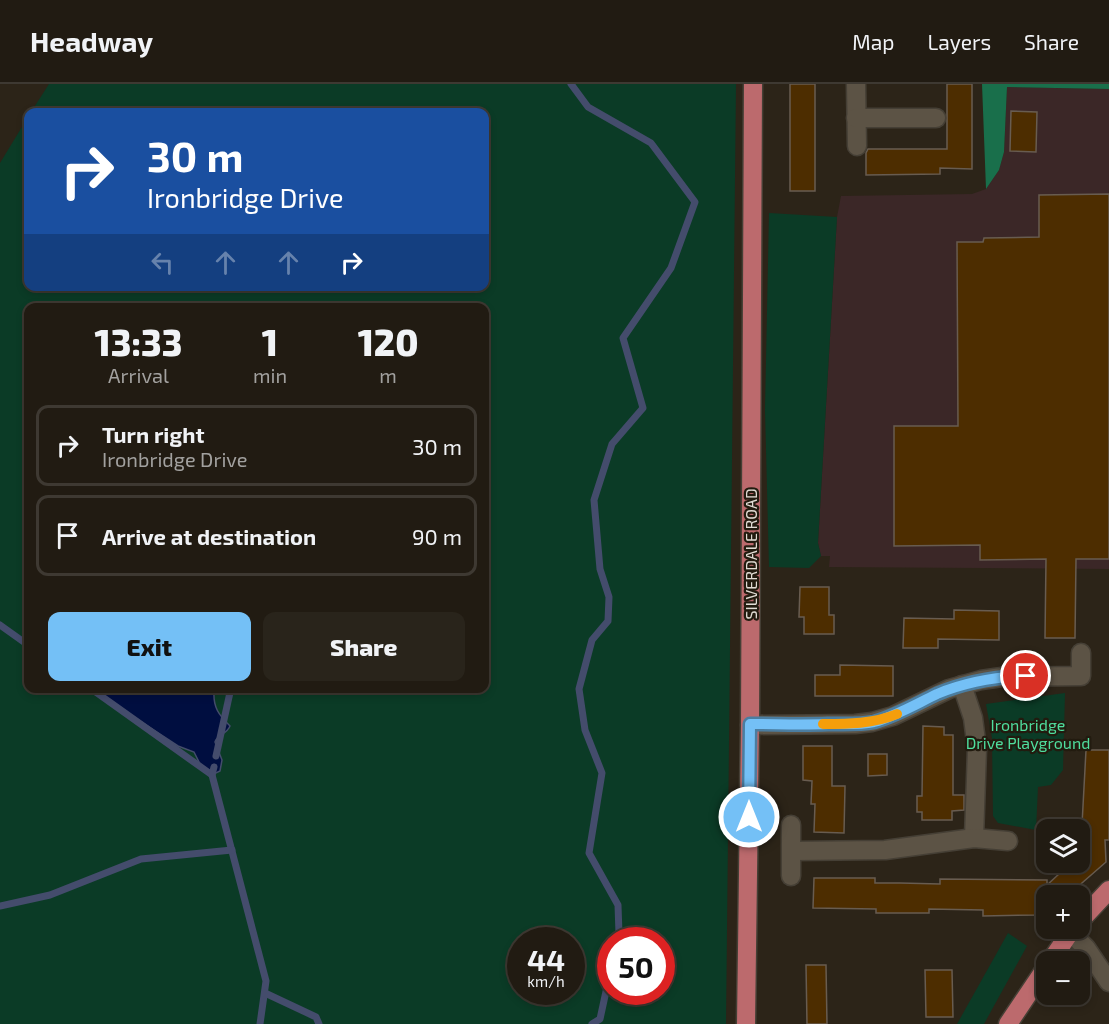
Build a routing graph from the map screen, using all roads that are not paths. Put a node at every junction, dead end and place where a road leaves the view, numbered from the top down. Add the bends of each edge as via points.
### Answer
1 (753, 84) edge
2 (856, 84) edge
3 (856, 118) junction
4 (936, 118) dead end
5 (857, 146) dead end
6 (1082, 653) dead end
7 (962, 685) junction
8 (750, 724) junction
9 (791, 825) dead end
10 (974, 838) junction
11 (1008, 841) dead end
12 (792, 851) junction
13 (791, 876) dead end
14 (1109, 890) edge
15 (1090, 910) edge
16 (1081, 939) edge
17 (1036, 982) edge
18 (1109, 982) edge
19 (746, 1024) edge
20 (1008, 1024) edge

1 - 8 main road, SILVERDALE ROAD
2 - 3 street
3 - 4 street
3 - 5 street
6 - 7 street via 1081,676 1002,677
7 - 8 street via 872,722
7 - 10 street via 973,718 977,749
8 - 19 main road, SILVERDALE ROAD
9 - 12 street
10 - 11 street
10 - 12 street via 885,850
12 - 13 street
14 - 15 main road
16 - 18 street
17 - 20 main road

